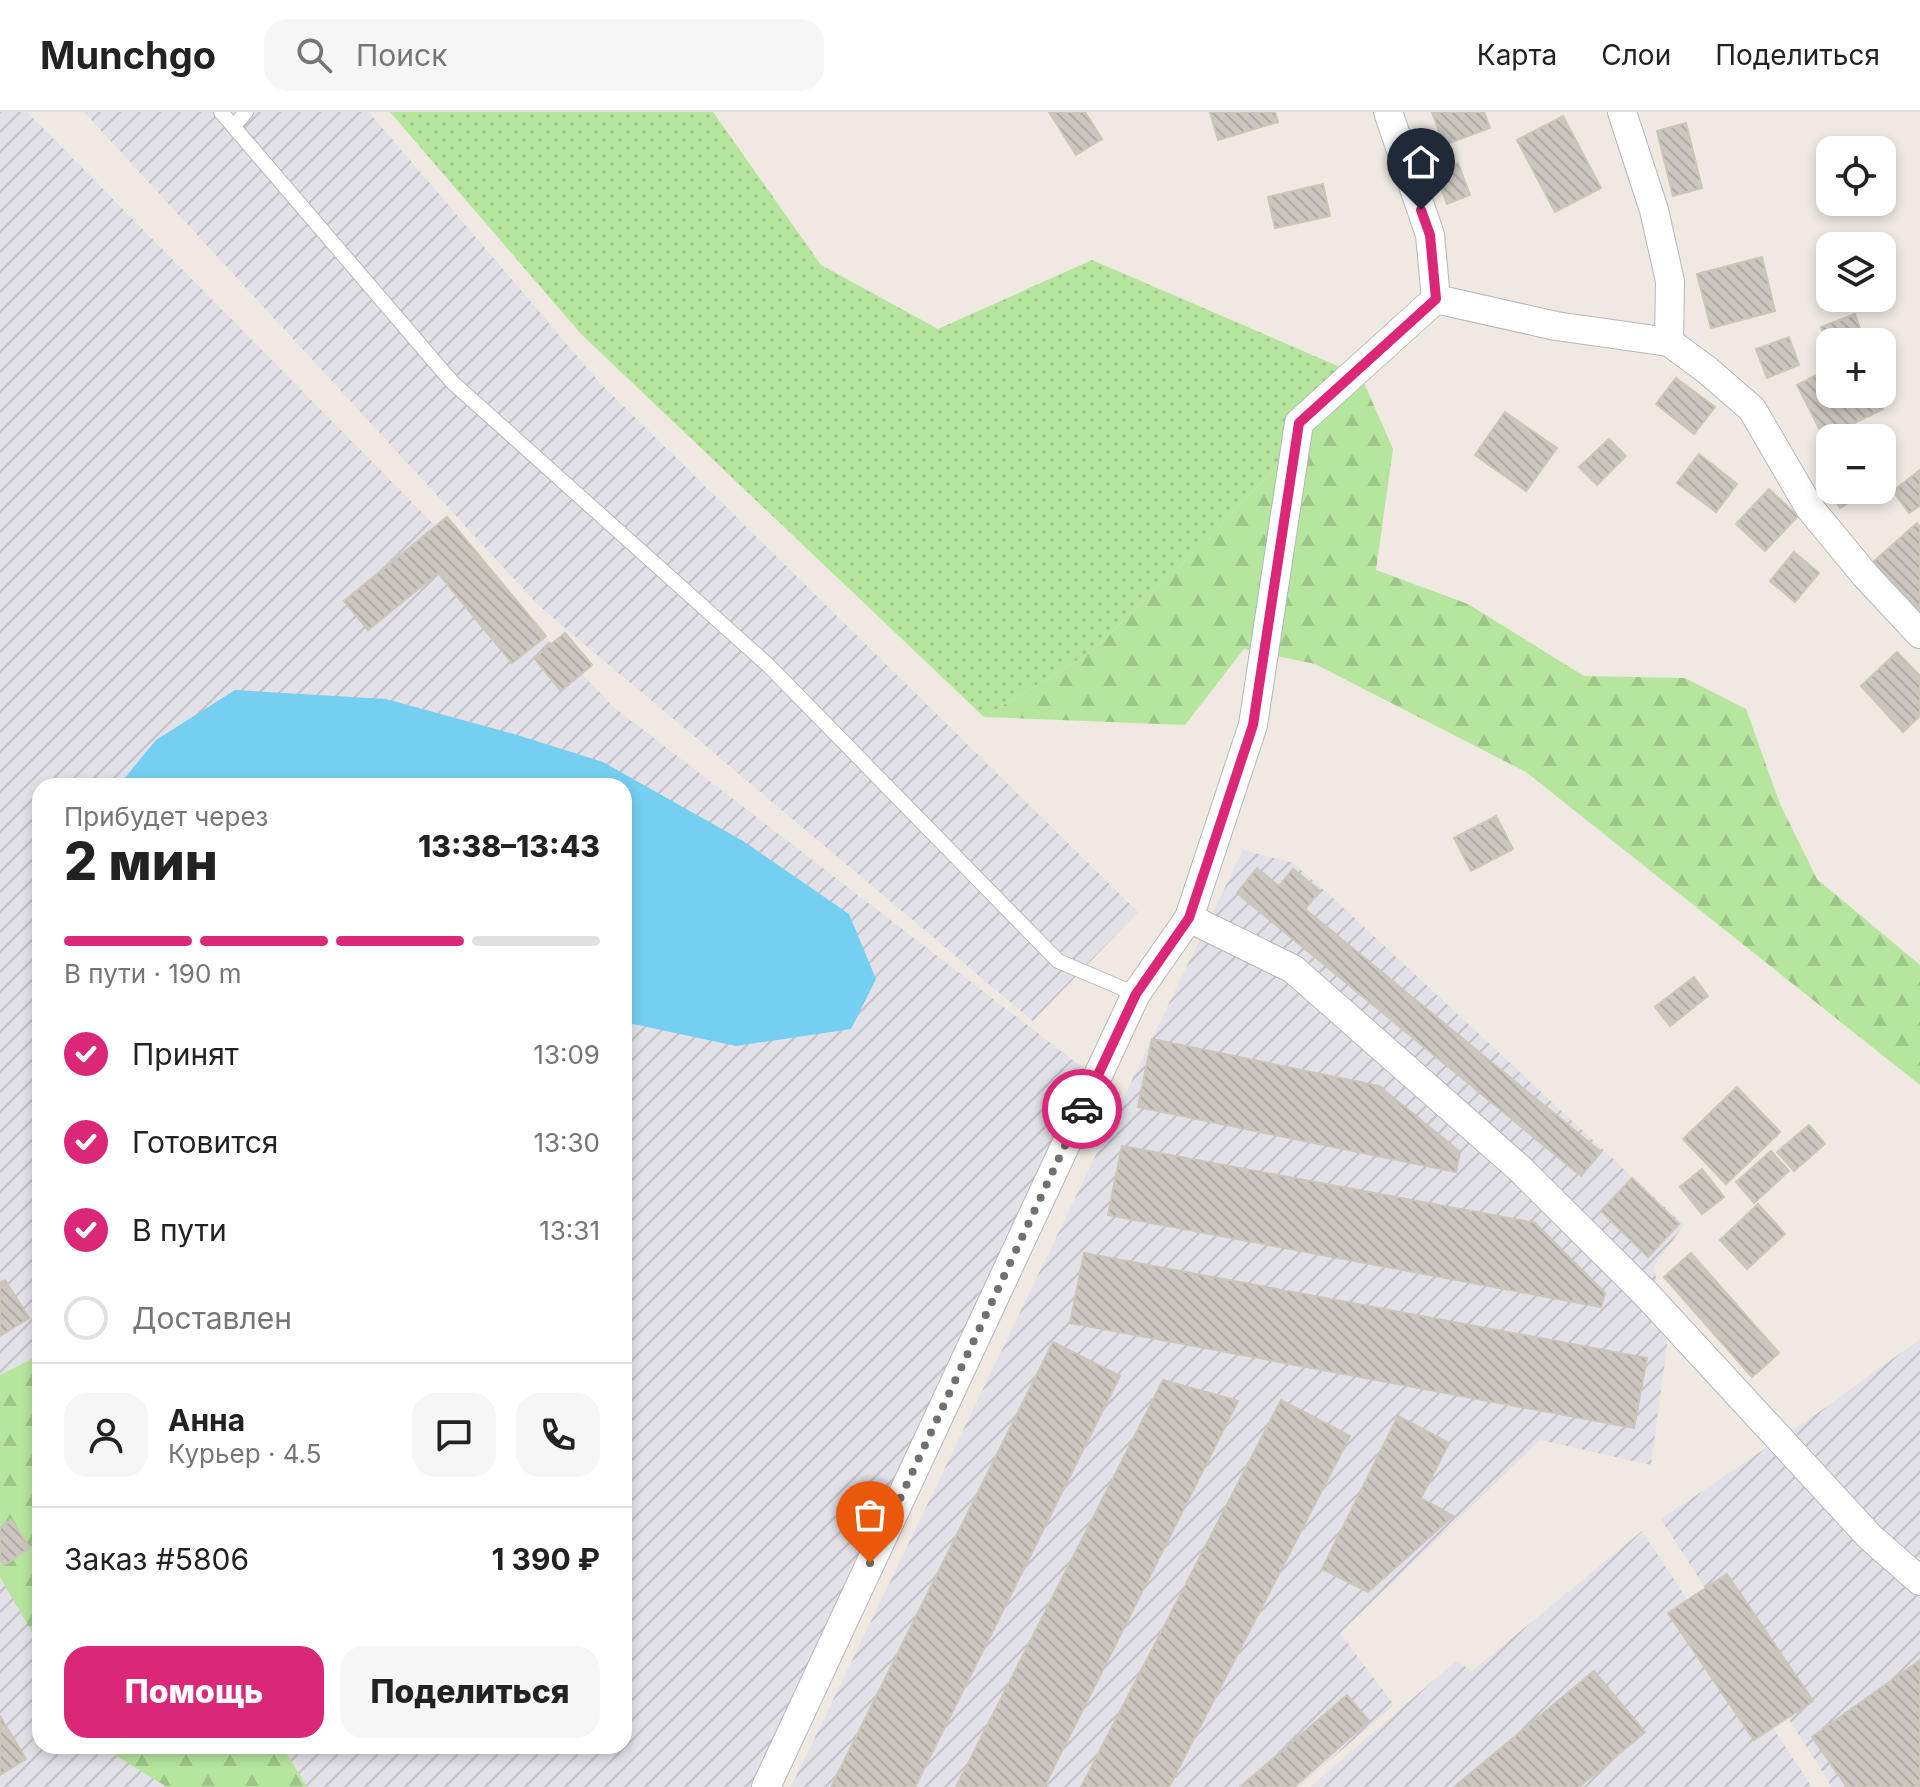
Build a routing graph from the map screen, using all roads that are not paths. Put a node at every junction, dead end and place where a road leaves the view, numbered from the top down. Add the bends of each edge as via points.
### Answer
1 (221, 112) edge
2 (246, 112) edge
3 (1388, 112) edge
4 (1622, 112) edge
5 (234, 126) junction
6 (1436, 299) junction
7 (1669, 342) junction
8 (1920, 634) edge
9 (1189, 918) junction
10 (1136, 994) junction
11 (1920, 1581) edge
12 (766, 1787) edge

1 - 5 lane
2 - 5 lane
3 - 6 street via 1430,235
4 - 7 street via 1654,210 1670,281
5 - 10 lane via 452,382 769,666 1058,961
6 - 7 street via 1556,326
6 - 9 street via 1299,423 1253,725
7 - 8 street via 1752,409 1809,507
9 - 10 street
9 - 11 street via 1293,969 1518,1167 1646,1294 1870,1537
10 - 12 street

